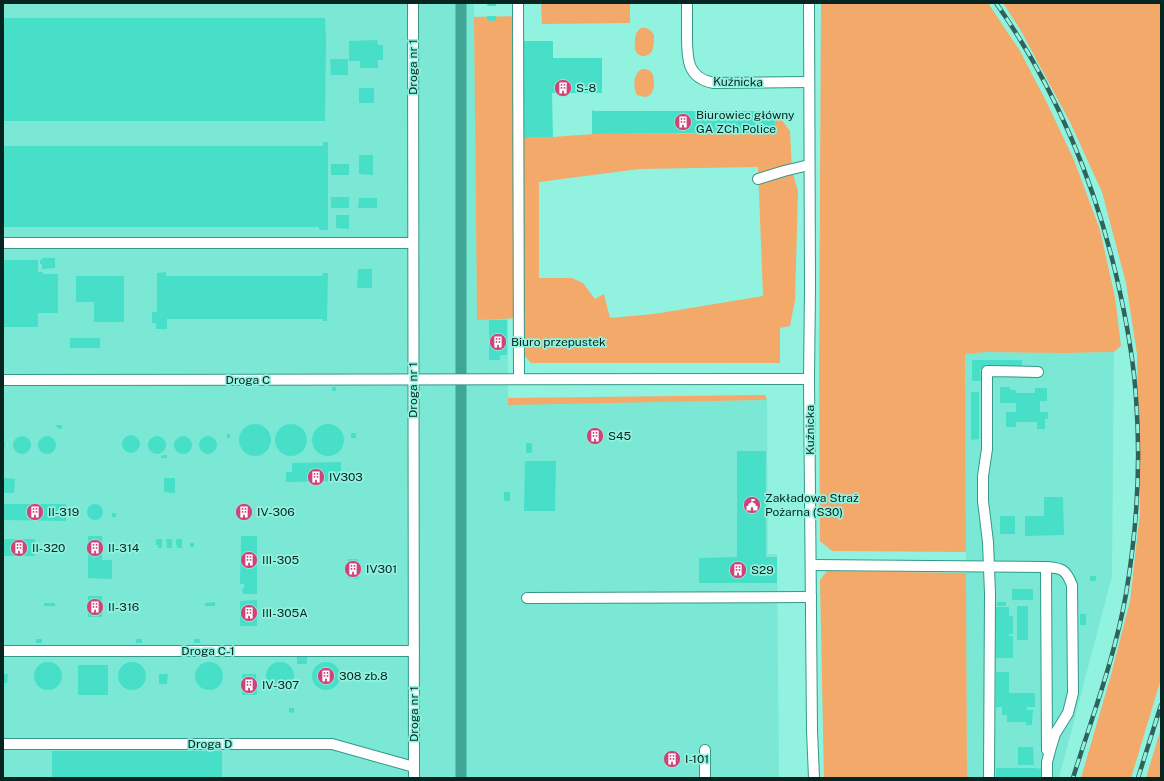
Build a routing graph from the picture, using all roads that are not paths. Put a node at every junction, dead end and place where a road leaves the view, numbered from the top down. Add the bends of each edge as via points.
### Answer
1 (413, 3) edge
2 (518, 3) edge
3 (687, 3) edge
4 (808, 3) edge
5 (808, 82) junction
6 (809, 165) junction
7 (758, 179) dead end
8 (3, 243) edge
9 (413, 243) junction
10 (1038, 372) dead end
11 (519, 379) junction
12 (809, 379) junction
13 (3, 380) edge
14 (413, 380) junction
15 (811, 566) junction
16 (989, 567) junction
17 (1046, 567) junction
18 (811, 597) junction
19 (527, 598) dead end
20 (3, 651) edge
21 (414, 651) junction
22 (3, 744) edge
23 (705, 750) dead end
24 (1047, 762) junction
25 (414, 773) edge
26 (705, 778) edge
27 (814, 778) edge
28 (989, 778) edge
29 (1047, 778) edge

1 - 9 street, Droga nr 1
2 - 11 street
3 - 5 street, Kuźnicka via 687,57 693,71 701,79 714,83
4 - 5 street, Kuźnicka
5 - 6 street, Kuźnicka
6 - 7 street
6 - 12 street, Kuźnicka
8 - 9 street
9 - 14 street, Droga nr 1
10 - 16 street via 987,371 987,449 983,501
11 - 12 street, Droga C
11 - 14 street, Droga C
12 - 15 street, Kuźnicka
13 - 14 street, Droga C
14 - 21 street, Droga nr 1
15 - 16 street
15 - 18 street, Kuźnicka
16 - 17 street
16 - 28 street
17 - 24 street
17 - 24 street via 1059,568 1067,573 1072,585 1074,666 1073,693 1068,712 1055,734
18 - 19 street
18 - 27 street, Kuźnicka
20 - 21 street, Droga C-1
21 - 25 street, Droga nr 1
22 - 25 street, Droga D via 332,744
23 - 26 street
24 - 29 street

